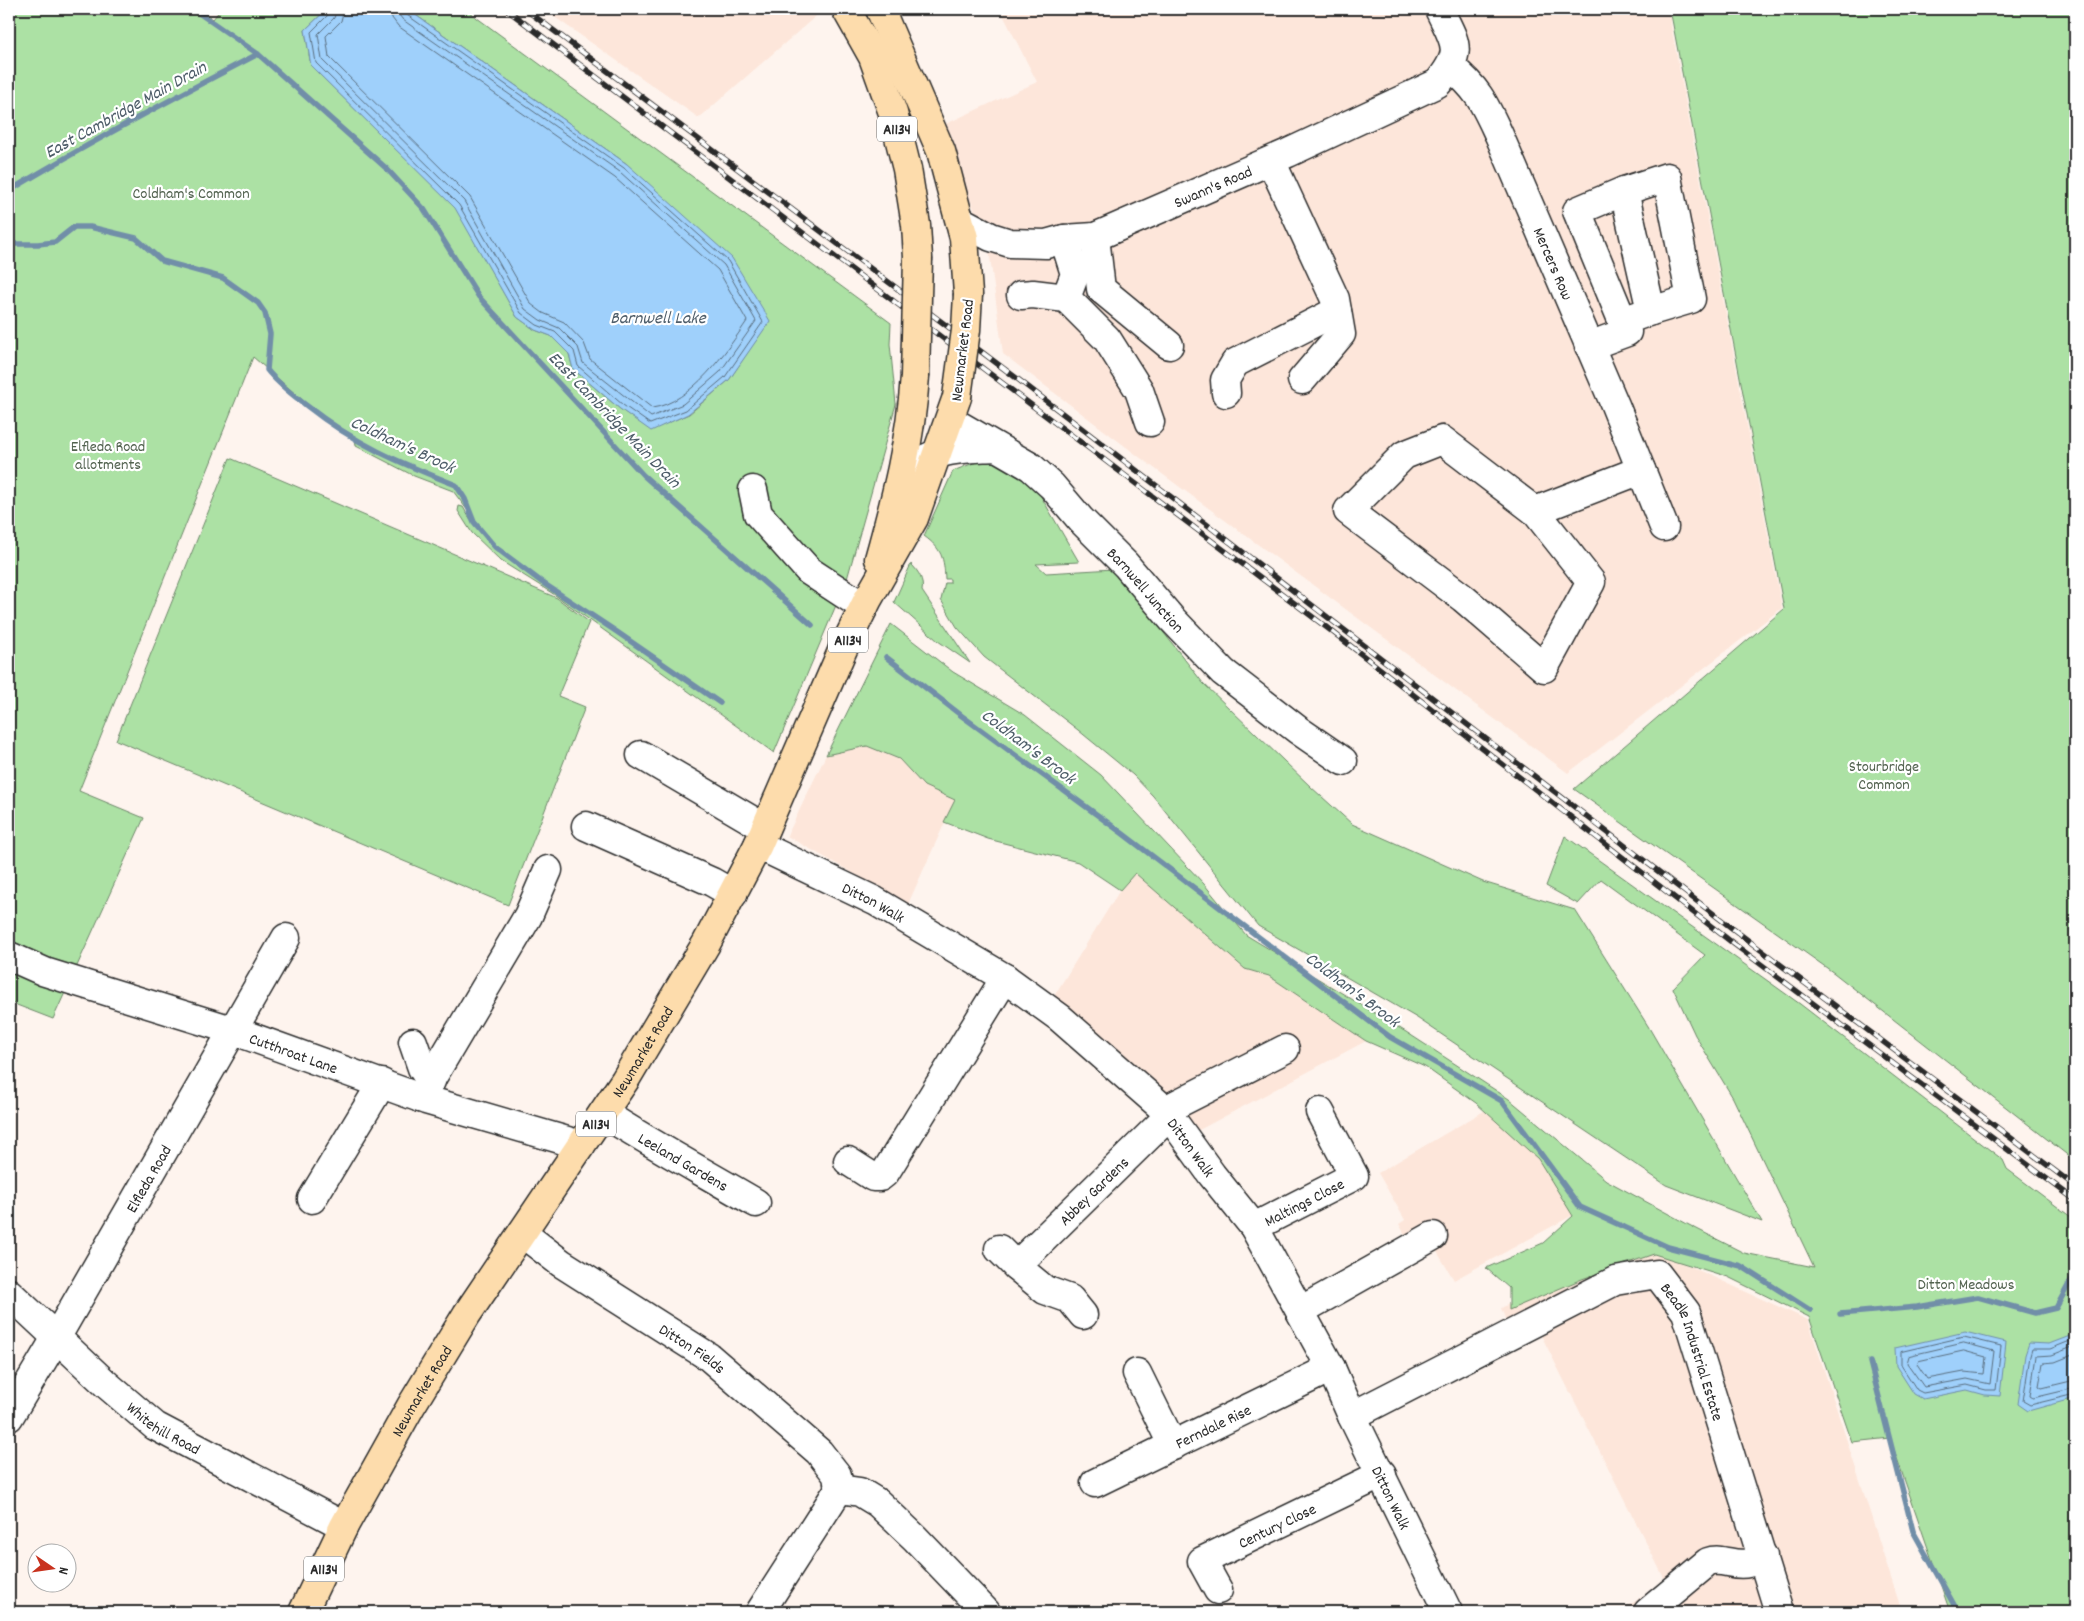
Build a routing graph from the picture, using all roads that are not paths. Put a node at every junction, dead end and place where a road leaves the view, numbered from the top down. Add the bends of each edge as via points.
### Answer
1 (846, 9) edge
2 (880, 9) edge
3 (1439, 9) edge
4 (1451, 67) junction
5 (1271, 161) junction
6 (1624, 191) junction
7 (961, 221) junction
8 (1095, 237) junction
9 (1064, 239) junction
10 (1021, 295) dead end
11 (1066, 298) junction
12 (1337, 311) junction
13 (1651, 311) junction
14 (1623, 321) junction
15 (1169, 345) dead end
16 (1589, 346) junction
17 (1302, 380) dead end
18 (1226, 392) dead end
19 (953, 409) junction
20 (912, 414) junction
21 (1150, 422) dead end
22 (994, 447) junction
23 (938, 454) junction
24 (1641, 470) junction
25 (753, 490) dead end
26 (897, 493) junction
27 (1535, 511) junction
28 (1664, 527) dead end
29 (866, 603) junction
30 (640, 755) dead end
31 (1344, 761) dead end
32 (586, 826) dead end
33 (762, 836) junction
34 (548, 870) dead end
35 (732, 894) junction
36 (286, 938) dead end
37 (9, 956) edge
38 (1004, 978) junction
39 (232, 1030) junction
40 (413, 1042) dead end
41 (1285, 1049) dead end
42 (382, 1083) junction
43 (426, 1089) junction
44 (603, 1113) junction
45 (1167, 1113) junction
46 (1318, 1123) dead end
47 (581, 1145) junction
48 (848, 1161) dead end
49 (312, 1199) dead end
50 (741, 1202) dead end
51 (1254, 1227) junction
52 (522, 1233) junction
53 (1433, 1236) dead end
54 (9, 1293) edge
55 (1300, 1311) junction
56 (1084, 1315) dead end
57 (56, 1338) junction
58 (1331, 1368) junction
59 (1137, 1373) dead end
60 (1352, 1416) junction
61 (9, 1417) edge
62 (1173, 1446) junction
63 (1382, 1474) junction
64 (1095, 1483) dead end
65 (839, 1488) junction
66 (344, 1526) junction
67 (1762, 1556) junction
68 (1218, 1590) dead end
69 (303, 1612) edge
70 (760, 1612) edge
71 (986, 1612) edge
72 (1448, 1612) edge
73 (1648, 1612) edge
74 (1779, 1612) edge

1 - 20 main road, Newmarket Road / A1134, bridge via 873,57 893,113 916,226 918,258
2 - 7 main road, Newmarket Road / A1134 via 941,151
3 - 4 street via 1455,43
4 - 5 street, Swann's Road via 1438,83
4 - 16 street, Mercers Row via 1470,82 1481,98
5 - 8 street, Swann's Road
5 - 12 street via 1335,299
6 - 13 street
6 - 13 street via 1667,176 1691,299
6 - 14 street via 1577,211
7 - 9 street, Swann's Road via 1010,243 1046,244
7 - 19 main road, Newmarket Road / A1134, bridge via 968,294 966,330
8 - 9 street, Swann's Road
8 - 15 street via 1102,288
9 - 11 street via 1075,274
10 - 11 street
11 - 21 street via 1106,339 1139,390
12 - 17 street via 1341,334
12 - 18 street via 1235,363 1225,380
13 - 14 street
14 - 16 street via 1627,332
16 - 24 street, Mercers Row
19 - 20 main road via 937,430 920,428
19 - 22 street, Barnwell Junction
19 - 23 main road, Newmarket Road / A1134
20 - 26 main road, Newmarket Road / A1134
22 - 23 street
22 - 31 street, Barnwell Junction via 1031,467 1052,486 1223,672
23 - 26 street via 909,471
23 - 29 main road, Newmarket Road / A1134 via 914,518
24 - 27 street
24 - 28 street, Mercers Row
25 - 29 street via 758,514 809,571
26 - 29 main road, Newmarket Road / A1134
27 - 27 street via 1591,582 1544,668 1463,598 1348,511 1404,455 1442,440
29 - 33 main road, Newmarket Road / A1134
30 - 33 street, Ditton Walk
32 - 35 street
33 - 35 main road, Newmarket Road / A1134
33 - 38 street, Ditton Walk
34 - 43 street via 524,924
35 - 44 main road, Newmarket Road / A1134 via 706,944
36 - 39 street, Elfleda Road
37 - 39 street, Cutthroat Lane via 44,972
38 - 45 street, Ditton Walk via 1060,1018
38 - 48 street via 885,1173 874,1177
39 - 42 street, Cutthroat Lane
39 - 57 street, Elfleda Road
40 - 43 street
41 - 45 street, Abbey Gardens
42 - 43 street, Cutthroat Lane
42 - 49 street
43 - 47 street, Cutthroat Lane
44 - 47 main road, Newmarket Road / A1134
44 - 50 street, Leeland Gardens via 686,1165 703,1172
45 - 51 street, Ditton Walk
45 - 56 street, Abbey Gardens via 1008,1258 1045,1290 1070,1298
46 - 51 street, Maltings Close via 1354,1176
47 - 52 main road, Newmarket Road / A1134
51 - 55 street, Ditton Walk
52 - 65 street, Ditton Fields via 561,1263 709,1357 818,1452 837,1475
52 - 66 main road, Newmarket Road / A1134 via 467,1314 411,1406
53 - 55 street
54 - 57 street, Whitehill Road
55 - 58 street, Ditton Walk
57 - 61 street, Elfleda Road
57 - 66 street, Whitehill Road via 155,1426
58 - 60 street, Ditton Walk
58 - 62 street, Ferndale Rise
59 - 62 street
60 - 63 street, Ditton Walk
60 - 67 street, Beadle Industrial Estate via 1615,1281 1657,1274 1686,1312
62 - 64 street, Ferndale Rise
63 - 68 street, Century Close via 1202,1561
63 - 72 street, Ditton Walk
65 - 70 street
65 - 71 street via 860,1492 878,1503
66 - 69 main road, Newmarket Road / A1134
67 - 73 street via 1740,1564 1715,1559 1708,1562
67 - 74 street, Beadle Industrial Estate

